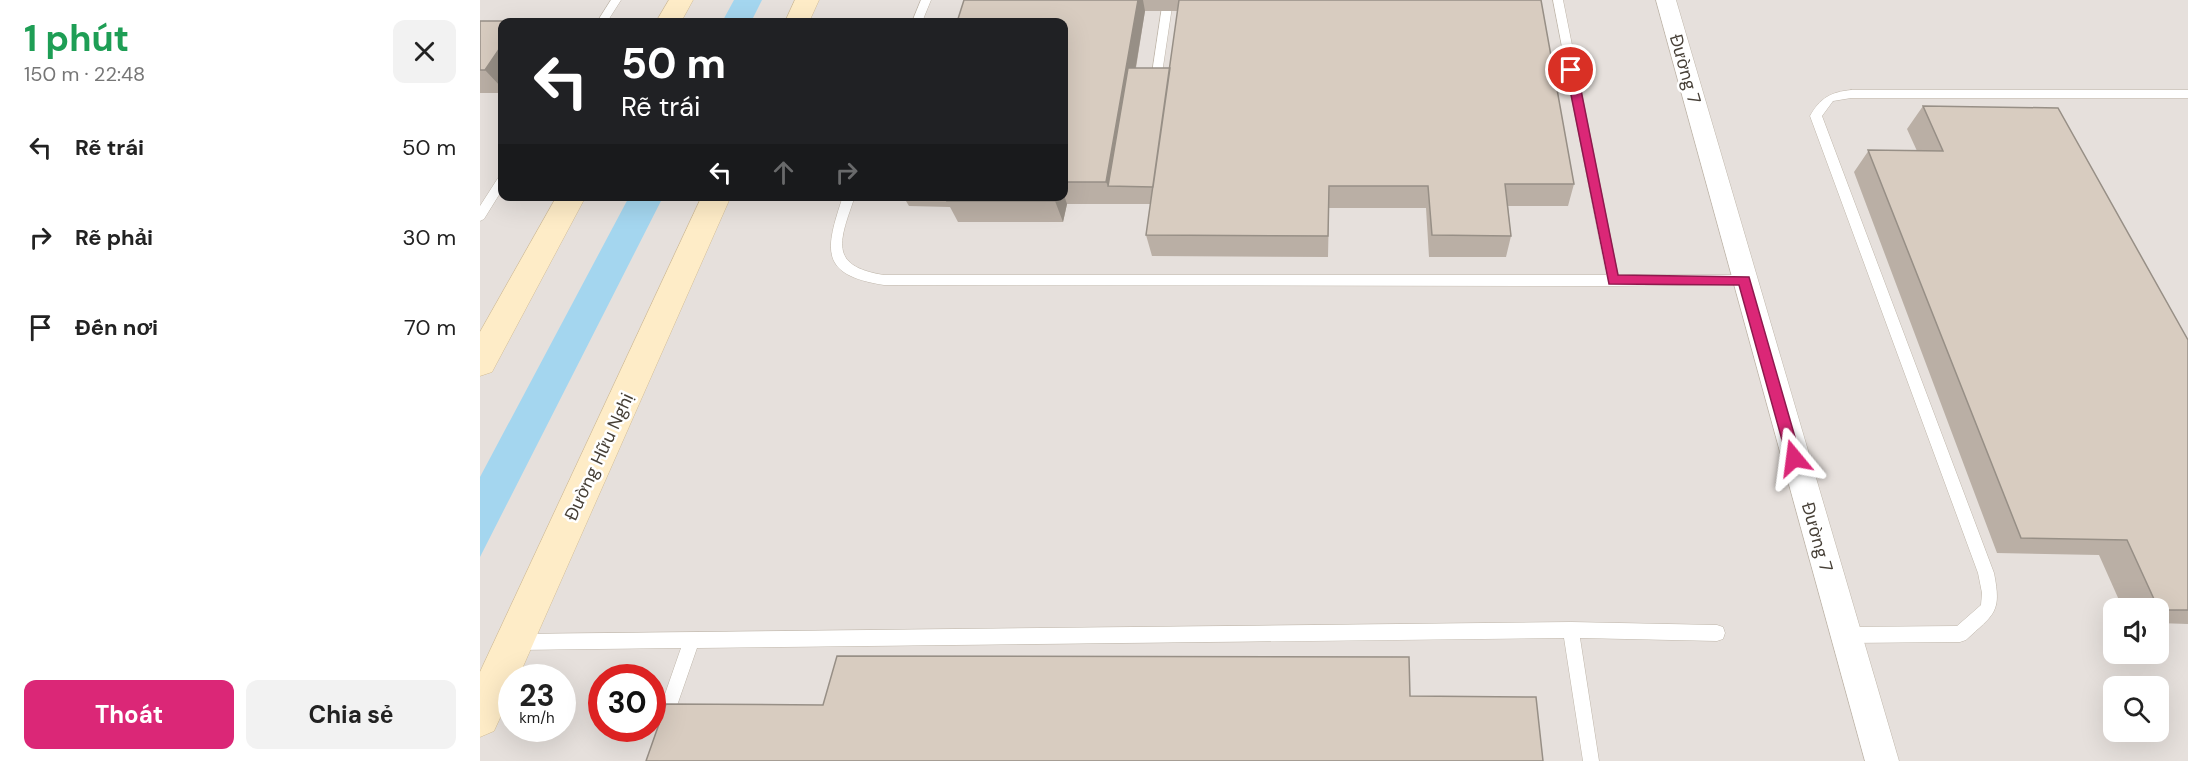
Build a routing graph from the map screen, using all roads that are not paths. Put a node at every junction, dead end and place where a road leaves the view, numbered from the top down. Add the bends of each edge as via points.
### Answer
1 (616, 0) edge
2 (681, 0) edge
3 (807, 0) edge
4 (926, 0) edge
5 (1168, 0) edge
6 (1558, 0) edge
7 (1666, 0) edge
8 (605, 18) edge
9 (671, 18) edge
10 (799, 18) edge
11 (919, 18) edge
12 (1156, 80) edge
13 (2188, 94) edge
14 (498, 187) edge
15 (569, 201) edge
16 (715, 201) edge
17 (847, 201) edge
18 (480, 216) edge
19 (1613, 280) junction
20 (1744, 280) junction
21 (480, 362) edge
22 (1571, 630) junction
23 (1718, 633) dead end
24 (1844, 635) junction
25 (692, 640) junction
26 (514, 642) junction
27 (666, 714) edge
28 (480, 717) edge
29 (1591, 761) edge
30 (1882, 761) edge

1 - 8 lane
2 - 9 main road
3 - 10 main road
4 - 11 lane
5 - 12 lane
6 - 19 lane
7 - 20 street, Đường 7
13 - 24 lane via 1851,94 1833,95 1822,103 1816,116 1820,130 1986,573 1990,593 1988,609 1960,634
14 - 18 lane
15 - 21 main road
16 - 26 main road, Đường Hữu Nghị
17 - 19 lane via 837,231 836,254 850,274 862,279
19 - 20 lane
20 - 24 street, Đường 7
22 - 23 lane
22 - 25 lane
22 - 29 lane
24 - 30 street, Đường 7
25 - 26 lane
25 - 27 lane
26 - 28 main road, Đường Hữu Nghị

